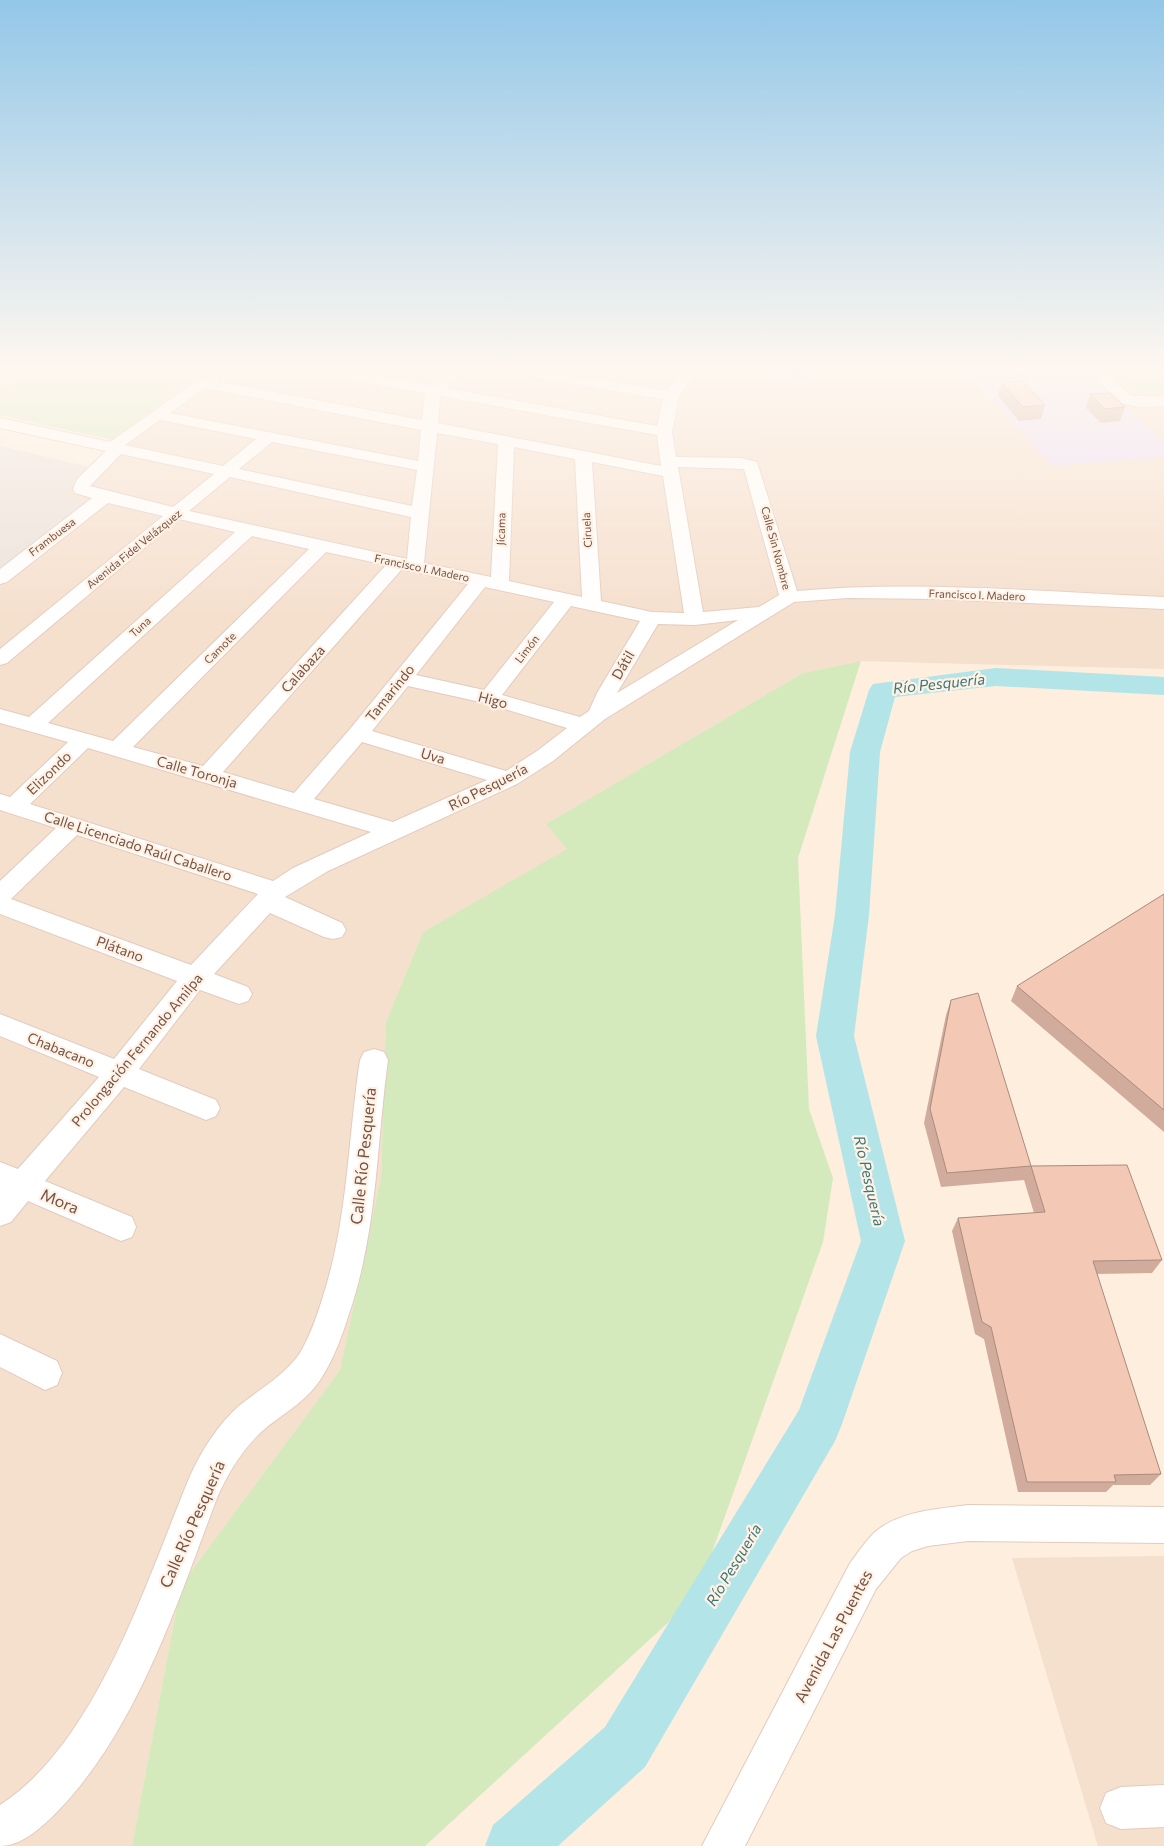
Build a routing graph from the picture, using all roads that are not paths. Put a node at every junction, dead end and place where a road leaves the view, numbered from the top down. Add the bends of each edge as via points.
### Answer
1 (112, 452) edge
2 (137, 452) edge
3 (250, 452) edge
4 (344, 452) edge
5 (426, 452) edge
6 (505, 452) edge
7 (562, 452) edge
8 (667, 452) edge
9 (583, 456) junction
10 (425, 467) junction
11 (669, 467) junction
12 (227, 471) junction
13 (105, 497) junction
14 (419, 512) junction
15 (178, 514) junction
16 (248, 530) junction
17 (322, 547) junction
18 (407, 565) junction
19 (0, 578) edge
20 (490, 583) junction
21 (789, 596) junction
22 (566, 600) junction
23 (1164, 602) edge
24 (592, 606) junction
25 (767, 611) junction
26 (652, 618) junction
27 (695, 619) junction
28 (0, 659) edge
29 (402, 678) junction
30 (489, 698) junction
31 (0, 716) edge
32 (590, 720) junction
33 (33, 725) junction
34 (358, 734) junction
35 (84, 740) junction
36 (118, 749) junction
37 (208, 774) junction
38 (509, 779) junction
39 (299, 802) junction
40 (7, 804) edge
41 (74, 825) junction
42 (394, 831) junction
43 (0, 895) edge
44 (272, 896) junction
45 (0, 904) edge
46 (333, 930) dead end
47 (196, 977) junction
48 (239, 994) dead end
49 (0, 1025) edge
50 (374, 1060) dead end
51 (120, 1073) junction
52 (206, 1108) dead end
53 (12, 1180) edge
54 (0, 1212) edge
55 (121, 1227) dead end
56 (0, 1350) edge
57 (45, 1373) dead end
58 (1164, 1524) edge
59 (1164, 1806) edge
60 (1121, 1808) dead end
61 (0, 1829) edge
62 (723, 1846) edge

1 - 13 street, Francisco I. Madero via 81,488
2 - 12 street
3 - 12 street, Avenida Fidel Velázquez
4 - 10 street
5 - 10 street
6 - 20 street, Jícama
7 - 9 street
8 - 11 street
9 - 11 street
9 - 24 street, Ciruela
10 - 14 street
11 - 21 street, Calle Sin Nombre via 741,463 752,466
11 - 27 street
12 - 14 street
12 - 15 street, Avenida Fidel Velázquez
13 - 15 street, Francisco I. Madero
13 - 19 street, Frambuesa
14 - 18 street
15 - 16 street, Francisco I. Madero
15 - 28 street, Avenida Fidel Velázquez
16 - 17 street, Francisco I. Madero
16 - 33 street, Tuna
17 - 18 street, Francisco I. Madero
17 - 36 street, Camote
18 - 20 street, Francisco I. Madero
18 - 37 street, Calabaza
20 - 22 street, Francisco I. Madero
20 - 29 street, Tamarindo
21 - 23 street, Francisco I. Madero via 847,592 938,593
21 - 25 street, Río Pesquería
22 - 24 street, Francisco I. Madero
22 - 30 street, Limón
24 - 26 street, Francisco I. Madero
25 - 27 street, Francisco I. Madero
25 - 32 street, Río Pesquería
26 - 27 street, Francisco I. Madero
26 - 32 street, Dátil
29 - 30 street, Higo
29 - 34 street, Tamarindo
30 - 32 street, Higo
31 - 33 street, Calle Toronja
32 - 38 street, Río Pesquería via 545,756
33 - 35 street, Calle Toronja
34 - 38 street, Uva
34 - 39 street, Tamarindo
35 - 36 street, Calle Toronja
35 - 40 street, Elizondo
36 - 37 street, Calle Toronja
37 - 39 street, Calle Toronja
38 - 42 street, Río Pesquería
39 - 42 street, Calle Toronja
40 - 41 street, Calle Licenciado Raúl Caballero
41 - 43 street
41 - 44 street, Calle Licenciado Raúl Caballero
42 - 44 street, Río Pesquería via 302,874
44 - 46 street, Calle Licenciado Raúl Caballero
44 - 47 street, Prolongación Fernando Amilpa
45 - 47 street, Plátano
47 - 48 street, Plátano
47 - 51 street, Prolongación Fernando Amilpa
49 - 51 street, Chabacano
50 - 61 street, Calle Río Pesquería via 353,1239 323,1344 309,1369 294,1386 253,1417 230,1442 210,1474 146,1628 116,1692 88,1741 64,1775 30,1810
51 - 52 street, Chabacano
51 - 53 street, Prolongación Fernando Amilpa
53 - 54 street, Prolongación Fernando Amilpa
53 - 55 street, Mora
56 - 57 street
58 - 62 street, Avenida Las Puentes via 968,1523 928,1528 904,1535 888,1545 863,1576
59 - 60 street

